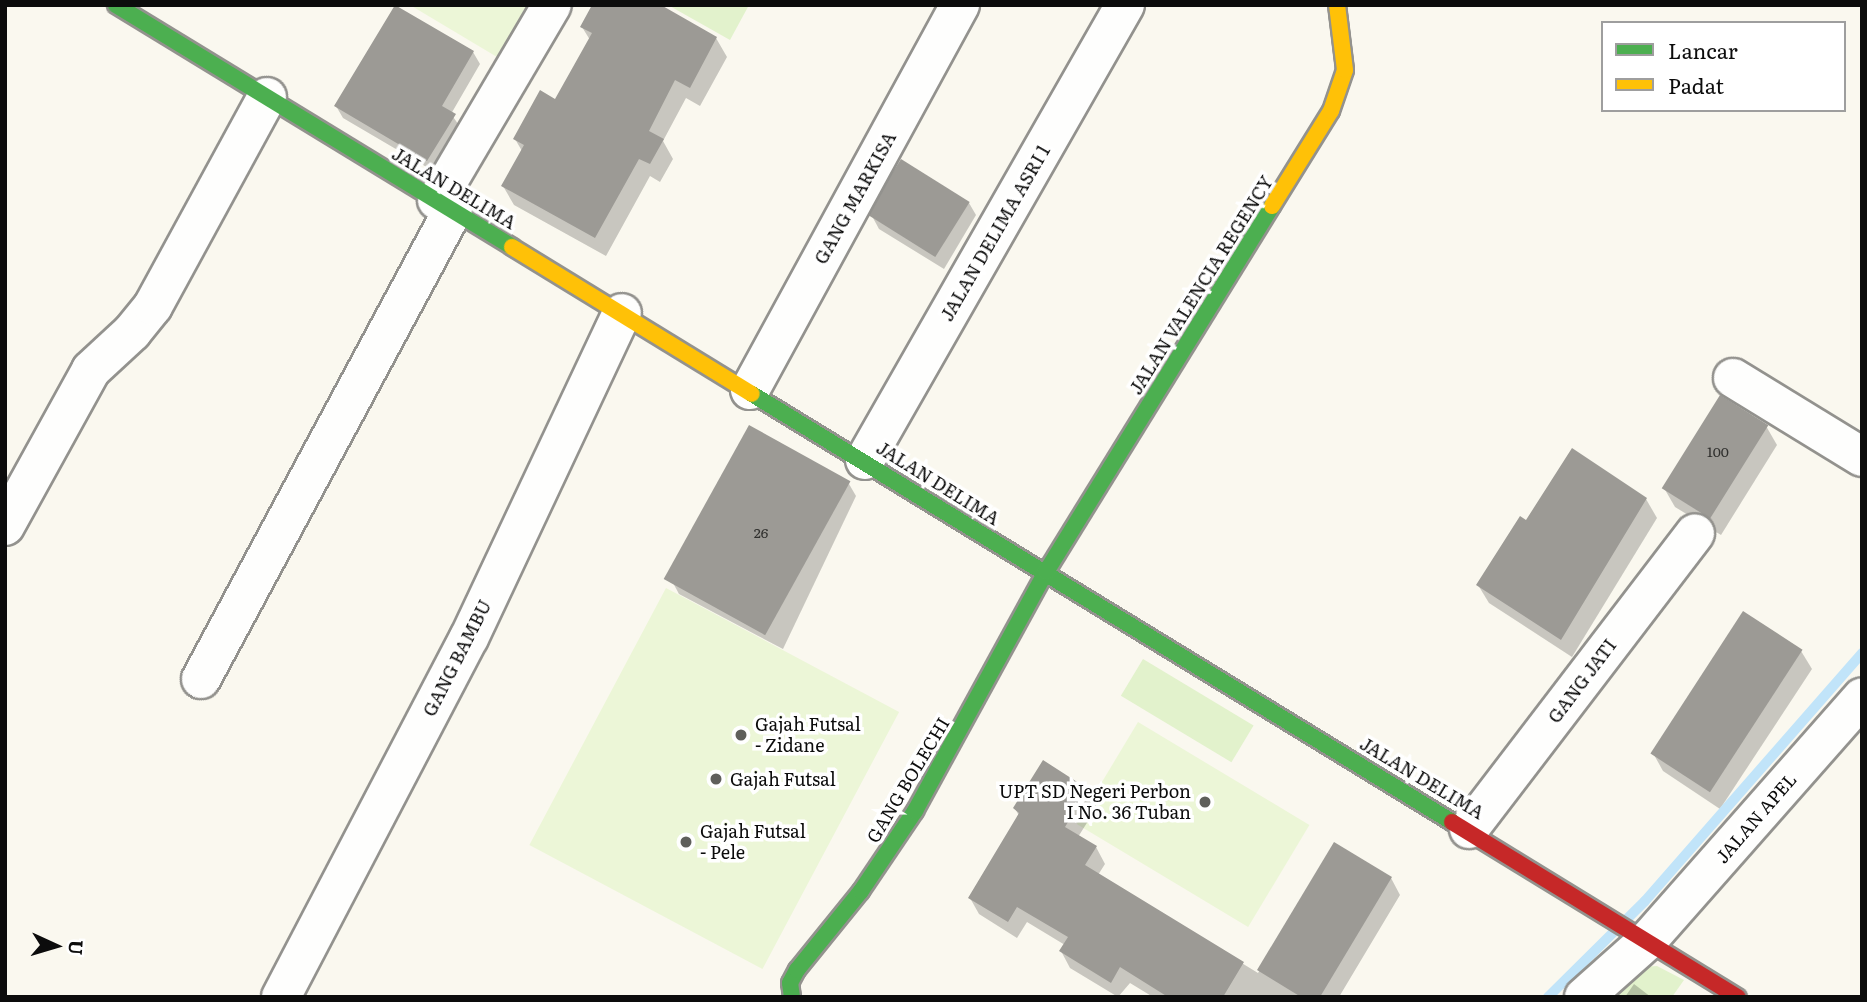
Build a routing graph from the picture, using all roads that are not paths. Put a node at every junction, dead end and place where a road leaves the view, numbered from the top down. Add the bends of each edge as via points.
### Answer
1 (552, 5) edge
2 (960, 5) edge
3 (1125, 5) edge
4 (1337, 5) edge
5 (131, 9) edge
6 (267, 97) junction
7 (445, 205) junction
8 (622, 313) junction
9 (1733, 379) dead end
10 (750, 390) junction
11 (1862, 457) edge
12 (865, 460) junction
13 (5, 526) edge
14 (1695, 533) dead end
15 (1046, 572) junction
16 (201, 679) dead end
17 (1862, 696) edge
18 (1469, 829) junction
19 (1643, 935) junction
20 (281, 997) edge
21 (792, 997) edge
22 (1584, 997) edge
23 (1738, 997) edge

1 - 7 street
2 - 10 street, GANG MARKISA
3 - 12 street, JALAN DELIMA ASRI 1
4 - 15 street, JALAN VALENCIA REGENCY via 1345,70 1338,98
5 - 6 street, JALAN DELIMA
6 - 7 street, JALAN DELIMA
6 - 13 street via 153,306 90,370
7 - 8 street, JALAN DELIMA
7 - 16 street
8 - 10 street, JALAN DELIMA
8 - 20 street, GANG BAMBU via 469,638
9 - 11 street
10 - 12 street, JALAN DELIMA
12 - 15 street, JALAN DELIMA
14 - 18 street, GANG JATI
15 - 18 street, JALAN DELIMA
15 - 21 street, GANG BOLECHI via 915,811 861,891 797,970 790,984
17 - 19 street, JALAN APEL
18 - 19 street, JALAN DELIMA
19 - 22 street, JALAN APEL
19 - 23 street, JALAN DELIMA

